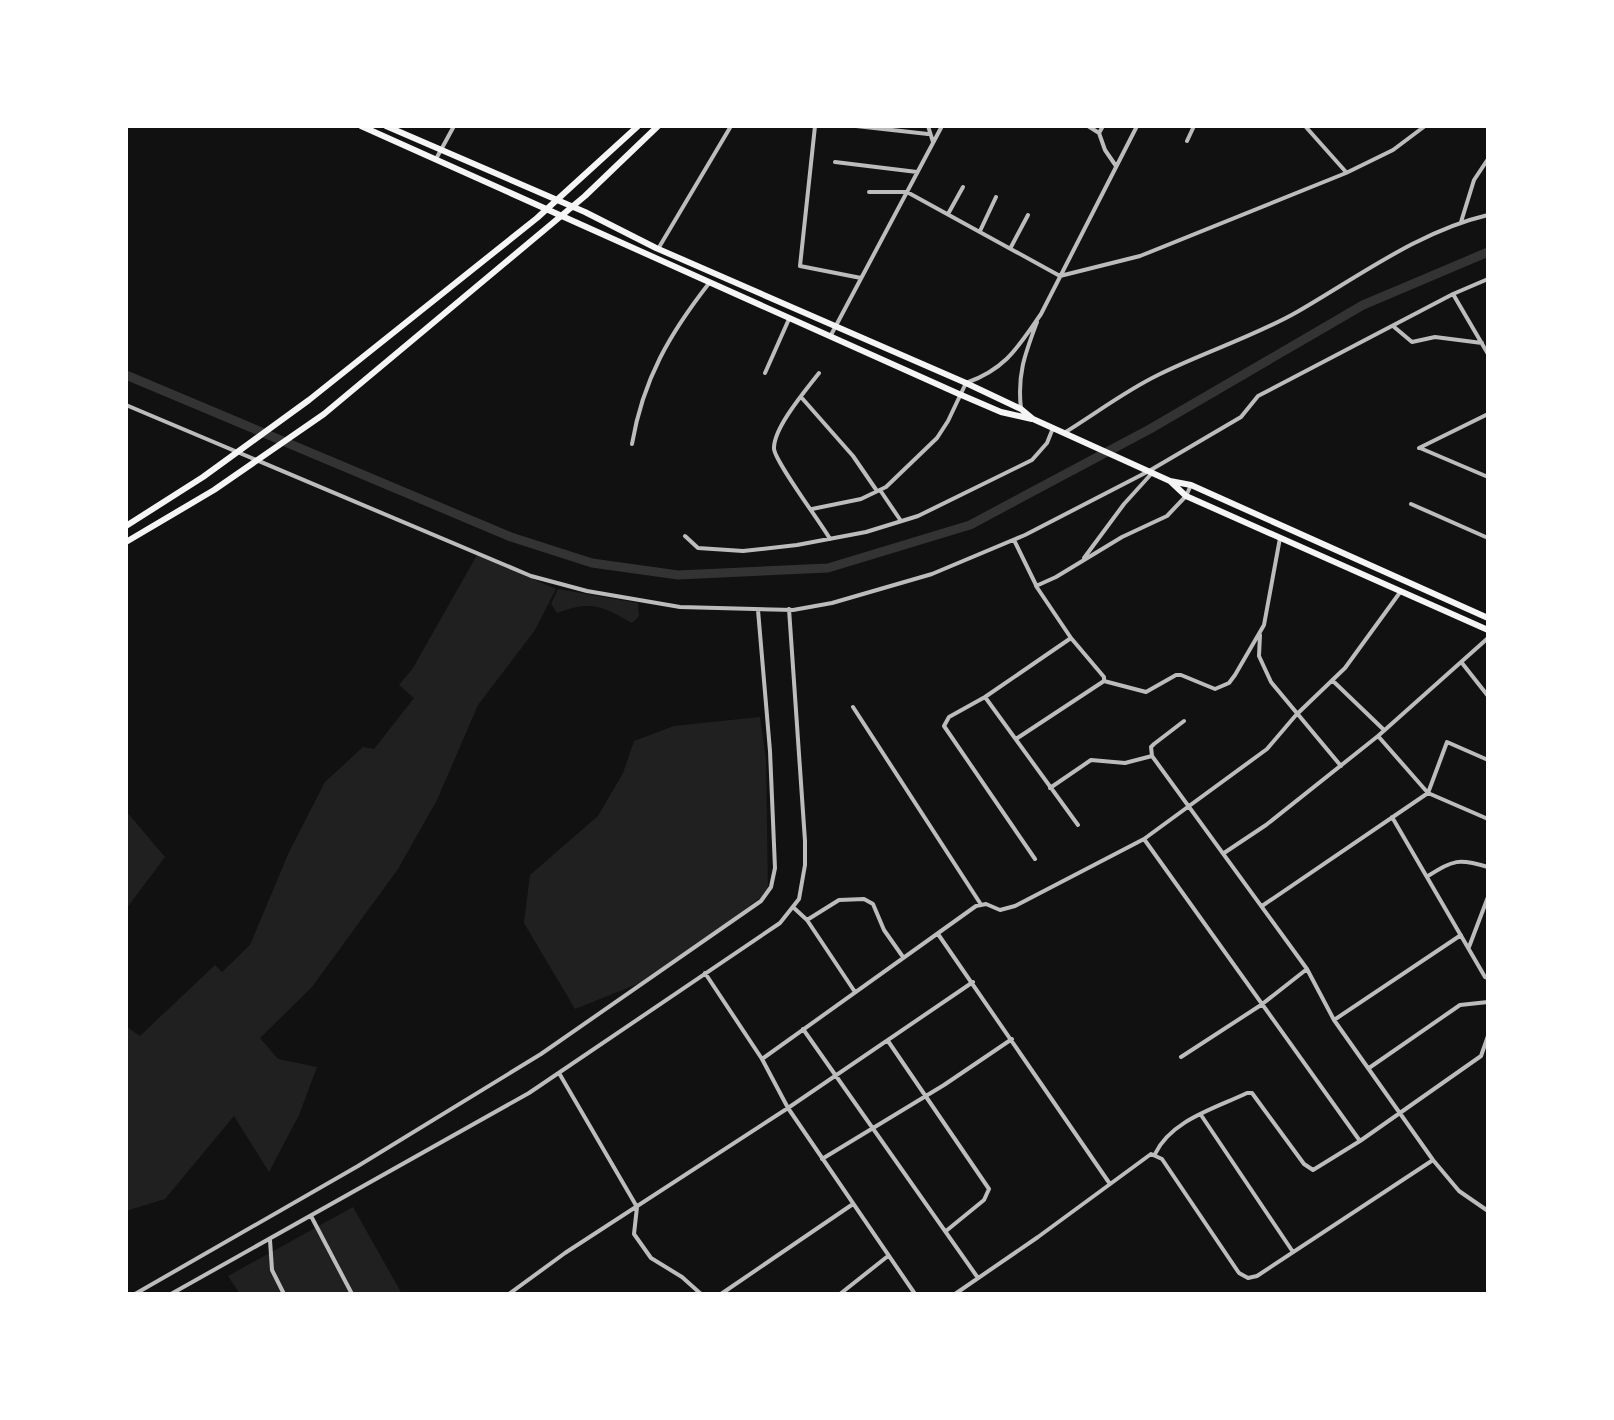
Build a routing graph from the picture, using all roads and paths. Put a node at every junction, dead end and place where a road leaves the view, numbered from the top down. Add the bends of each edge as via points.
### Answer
1 (361, 126) edge
2 (386, 126) edge
3 (454, 126) edge
4 (638, 126) edge
5 (658, 126) edge
6 (731, 126) edge
7 (815, 126) edge
8 (856, 126) edge
9 (928, 126) edge
10 (942, 126) edge
11 (1088, 126) edge
12 (1103, 126) edge
13 (1137, 126) edge
14 (1194, 126) edge
15 (1305, 126) edge
16 (1425, 126) edge
17 (1099, 133) junction
18 (928, 134) junction
19 (1187, 141) dead end
20 (933, 142) junction
21 (441, 151) junction
22 (1488, 159) edge
23 (436, 160) junction
24 (835, 162) dead end
25 (1116, 167) junction
26 (917, 172) junction
27 (1346, 173) junction
28 (963, 187) dead end
29 (869, 192) dead end
30 (907, 192) junction
31 (996, 197) dead end
32 (948, 214) junction
33 (1028, 215) dead end
34 (1488, 215) edge
35 (1461, 222) junction
36 (980, 231) junction
37 (1011, 247) junction
38 (658, 249) junction
39 (1060, 276) junction
40 (861, 278) junction
41 (1488, 279) edge
42 (710, 282) junction
43 (1453, 294) junction
44 (1041, 314) junction
45 (790, 317) junction
46 (836, 326) junction
47 (1393, 326) junction
48 (831, 335) junction
49 (1482, 343) junction
50 (1488, 354) edge
51 (765, 373) dead end
52 (819, 373) dead end
53 (966, 383) junction
54 (959, 394) junction
55 (801, 397) junction
56 (126, 405) edge
57 (1021, 409) junction
58 (1488, 414) edge
59 (1033, 419) junction
60 (1053, 428) junction
61 (1064, 433) junction
62 (632, 444) dead end
63 (1148, 470) junction
64 (1488, 477) edge
65 (1170, 481) junction
66 (1191, 485) junction
67 (878, 490) junction
68 (1186, 496) junction
69 (1411, 504) dead end
70 (812, 509) junction
71 (901, 521) junction
72 (126, 526) edge
73 (685, 536) dead end
74 (1280, 538) junction
75 (1488, 538) edge
76 (830, 539) junction
77 (1014, 540) junction
78 (126, 542) edge
79 (1082, 560) junction
80 (1036, 586) junction
81 (1401, 591) junction
82 (789, 609) junction
83 (758, 610) junction
84 (1488, 618) edge
85 (1488, 630) edge
86 (1261, 632) junction
87 (1071, 638) junction
88 (1488, 638) edge
89 (1462, 663) junction
90 (1332, 680) junction
91 (1104, 681) junction
92 (1488, 696) edge
93 (985, 697) junction
94 (853, 707) dead end
95 (1296, 715) junction
96 (1184, 721) dead end
97 (1383, 729) junction
98 (1378, 736) junction
99 (1016, 739) junction
100 (1152, 756) junction
101 (1488, 760) edge
102 (1341, 766) junction
103 (1050, 788) junction
104 (1428, 793) junction
105 (1191, 806) junction
106 (1392, 817) junction
107 (1488, 819) edge
108 (1078, 825) dead end
109 (1144, 839) junction
110 (1223, 854) junction
111 (1035, 859) dead end
112 (1488, 867) edge
113 (1427, 877) junction
114 (1488, 897) edge
115 (980, 904) junction
116 (1262, 906) junction
117 (794, 908) junction
118 (807, 920) junction
119 (938, 934) junction
120 (1461, 935) junction
121 (1468, 947) junction
122 (903, 957) junction
123 (1307, 969) junction
124 (705, 973) junction
125 (1488, 978) edge
126 (973, 982) junction
127 (855, 992) junction
128 (1488, 1002) edge
129 (1261, 1005) junction
130 (1334, 1020) junction
131 (803, 1029) junction
132 (1488, 1036) edge
133 (1012, 1039) junction
134 (888, 1041) junction
135 (1181, 1057) dead end
136 (762, 1059) junction
137 (1369, 1068) junction
138 (559, 1073) junction
139 (837, 1074) junction
140 (926, 1096) junction
141 (788, 1108) junction
142 (1400, 1113) junction
143 (1201, 1115) junction
144 (873, 1127) junction
145 (1360, 1141) junction
146 (1155, 1154) junction
147 (822, 1159) junction
148 (1433, 1160) junction
149 (1110, 1184) junction
150 (853, 1204) junction
151 (637, 1207) junction
152 (1488, 1211) edge
153 (311, 1216) junction
154 (946, 1231) junction
155 (270, 1238) junction
156 (1293, 1252) junction
157 (888, 1256) junction
158 (978, 1278) junction
159 (135, 1294) edge
160 (171, 1294) edge
161 (284, 1294) edge
162 (352, 1294) edge
163 (509, 1294) edge
164 (701, 1294) edge
165 (721, 1294) edge
166 (840, 1294) edge
167 (915, 1294) edge
168 (955, 1294) edge

1 - 23 highway
2 - 21 highway
3 - 21 street
4 - 72 highway via 537,218 309,400
5 - 78 highway via 585,196 324,414 214,490
6 - 38 street
7 - 40 street via 800,266
8 - 18 street
9 - 18 street
10 - 20 street
11 - 17 street
12 - 17 street
13 - 25 street
14 - 19 street
15 - 27 street
16 - 27 street via 1393,150
17 - 25 street
18 - 20 street
20 - 26 street
21 - 23 street
21 - 38 highway
22 - 35 street via 1474,180
23 - 42 highway
24 - 26 street
25 - 39 street
26 - 30 street
27 - 39 street via 1140,256
28 - 32 street
29 - 30 street
30 - 32 street
30 - 40 street
31 - 36 street
32 - 36 street
33 - 37 street
34 - 35 street
35 - 61 street via 1255,334 1158,375
36 - 37 street
37 - 39 street
38 - 46 highway
39 - 44 street
40 - 46 street
41 - 43 street
42 - 45 highway
42 - 62 street via 655,366 638,409
43 - 47 street
43 - 49 street
44 - 53 street via 1013,355
44 - 57 street via 1022,360
45 - 48 highway
45 - 51 street
46 - 48 street
46 - 53 highway
47 - 49 street via 1412,342 1435,337
47 - 63 street via 1258,396 1241,417
48 - 54 highway
49 - 50 street
52 - 55 street
53 - 54 street
53 - 57 highway
54 - 59 highway
54 - 67 street via 937,438
55 - 67 street
55 - 70 street via 773,447
56 - 83 street via 531,576 680,607
57 - 59 highway
58 - 64 street via 1419,448
59 - 60 highway
60 - 61 highway
60 - 71 street via 1032,460
61 - 63 highway
63 - 65 highway
63 - 77 street
63 - 79 street
65 - 66 highway
65 - 68 highway
66 - 68 street
66 - 84 highway
67 - 70 street
67 - 71 street
68 - 74 highway
68 - 79 street via 1167,516
69 - 75 street
70 - 76 street
71 - 76 street
73 - 76 street via 698,548 743,551
74 - 81 highway
74 - 86 street
77 - 80 street
77 - 82 street via 932,574 832,603
79 - 80 street
80 - 87 street
81 - 85 highway
81 - 90 street
82 - 83 street
82 - 117 street via 805,841 802,887
83 - 159 street via 775,868 761,901 541,1054
86 - 91 street via 1221,688 1207,688 1181,675 1146,692
86 - 95 street via 1262,665
87 - 91 street
87 - 93 street
88 - 89 street
89 - 92 street
89 - 97 street
90 - 95 street
90 - 97 street
91 - 99 street
93 - 99 street
93 - 111 street via 949,717 944,729
94 - 115 street
95 - 102 street
95 - 105 street via 1267,749
96 - 100 street via 1151,747
97 - 98 street
98 - 102 street
98 - 104 street
99 - 103 street
100 - 103 street via 1125,763 1091,760
100 - 105 street
101 - 104 street via 1447,742
102 - 110 street
103 - 108 street
104 - 106 street
104 - 107 street
105 - 109 street
105 - 110 street
106 - 113 street
106 - 116 street
109 - 115 street via 1005,910
109 - 129 street
110 - 116 street
112 - 113 street via 1456,860
113 - 120 street
114 - 121 street
115 - 119 street
116 - 123 street
117 - 118 street
117 - 124 street
118 - 122 street via 839,900 864,899 873,904
118 - 127 street
119 - 122 street
119 - 126 street
120 - 121 street
120 - 130 street
121 - 125 street
122 - 127 street
123 - 129 street
123 - 130 street
124 - 136 street
124 - 138 street
126 - 133 street
126 - 134 street
127 - 131 street
128 - 137 street via 1460,1005
129 - 135 street
129 - 145 street
130 - 137 street
131 - 136 street
131 - 139 street
132 - 142 street via 1481,1056
133 - 140 street
133 - 149 street
134 - 139 street
134 - 140 street
136 - 141 street
137 - 142 street
138 - 151 street
138 - 153 street
139 - 141 street
139 - 144 street
140 - 144 street
140 - 154 street via 989,1189 984,1200
141 - 147 street
141 - 151 street
142 - 145 street
142 - 148 street
143 - 145 street via 1252,1093 1310,1169
143 - 146 street via 1175,1130
143 - 156 street
144 - 147 street
144 - 154 street
146 - 149 street
146 - 156 street via 1242,1276 1252,1278
147 - 150 street
148 - 152 street via 1459,1191
148 - 156 street
149 - 158 street
150 - 157 street
150 - 165 street
151 - 163 street
151 - 164 street via 634,1234 651,1258
153 - 155 street
153 - 162 street
154 - 158 street
155 - 160 street
155 - 161 street via 272,1270
157 - 166 street
157 - 167 street
158 - 168 street

